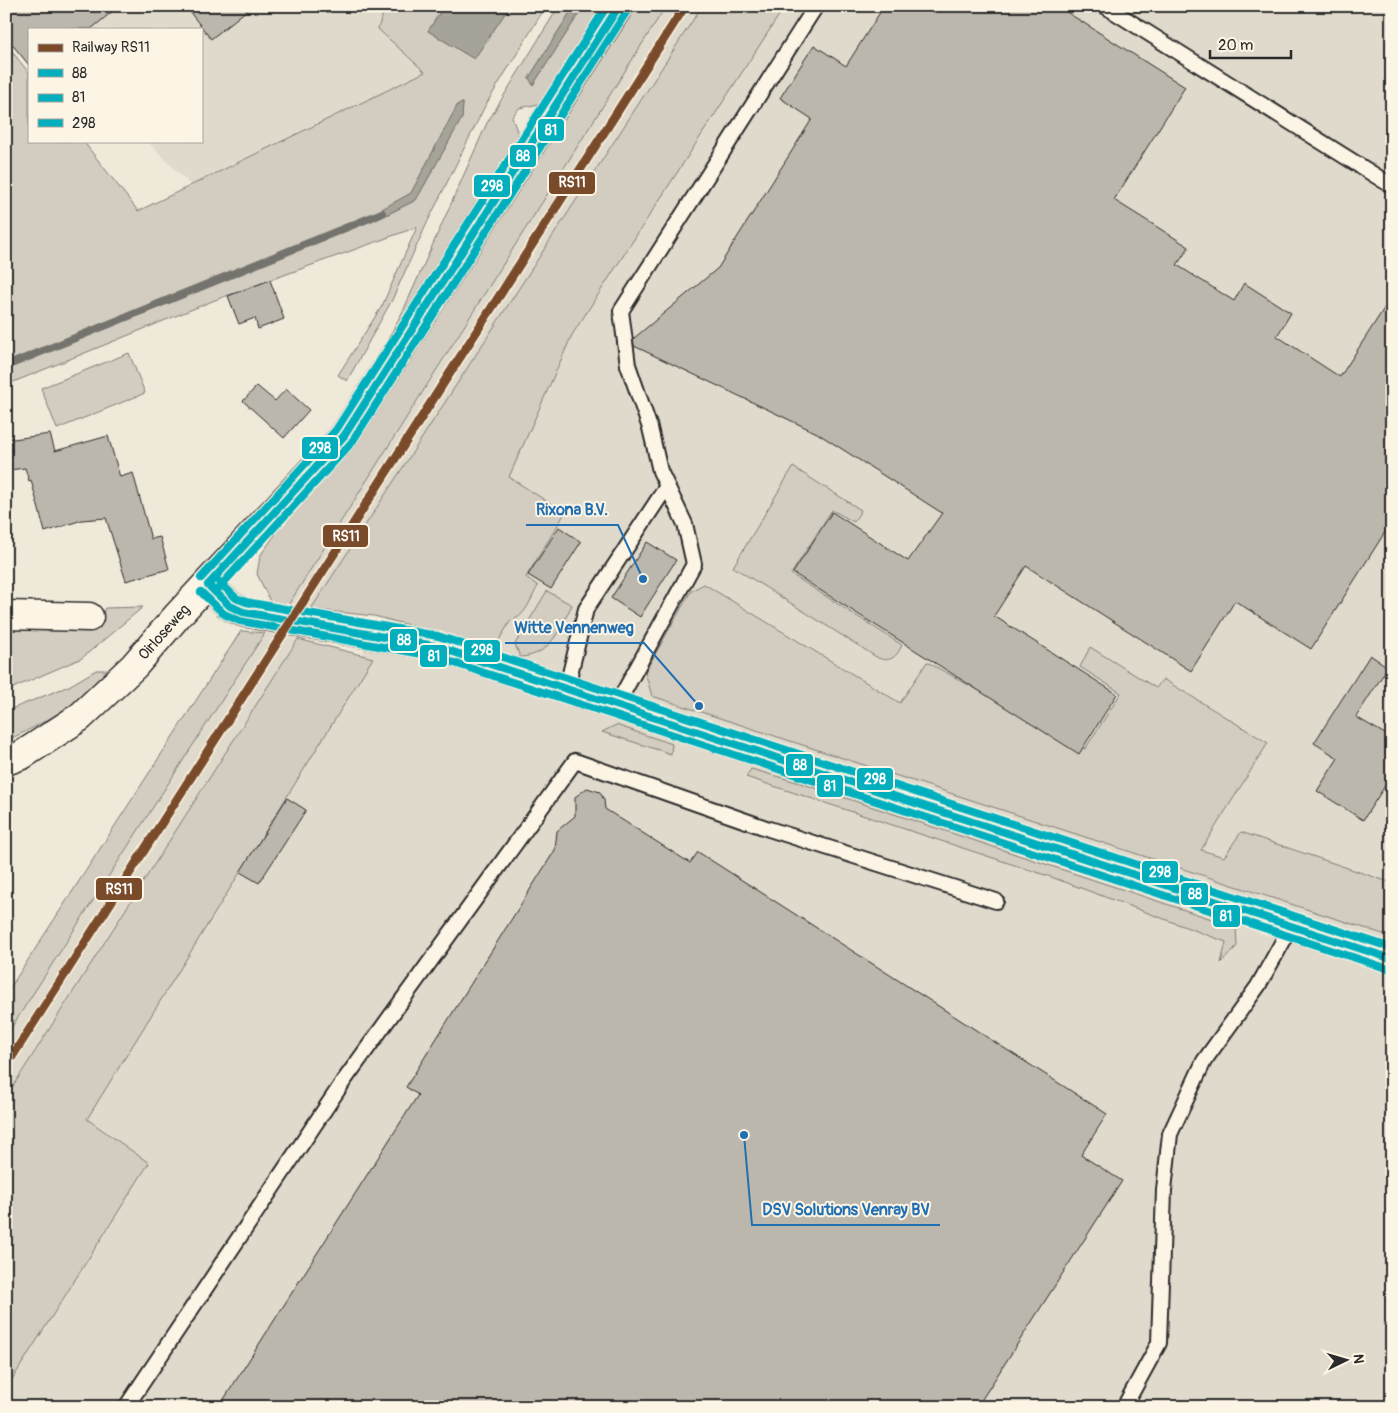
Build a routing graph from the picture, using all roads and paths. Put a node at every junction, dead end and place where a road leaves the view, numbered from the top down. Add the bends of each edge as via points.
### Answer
1 (619, 6) edge
2 (816, 6) edge
3 (1105, 6) edge
4 (1392, 186) edge
5 (667, 486) junction
6 (208, 585) junction
7 (6, 615) edge
8 (90, 617) dead end
9 (566, 690) junction
10 (616, 706) junction
11 (6, 761) edge
12 (996, 901) dead end
13 (1292, 925) junction
14 (1392, 959) edge
15 (126, 1407) edge
16 (1124, 1407) edge

1 - 6 street, Oirloseweg via 344,436
2 - 5 lane via 621,311 628,366
3 - 4 lane
5 - 9 lane via 586,609
5 - 10 lane via 685,524 694,564
6 - 9 street via 230,606 243,612 435,646
6 - 11 street, Oirloseweg via 134,666 80,717 22,755
7 - 8 street
9 - 10 street
10 - 13 street
12 - 15 lane via 769,829 575,761 343,1082
13 - 14 street
13 - 16 lane via 1258,986 1204,1061 1170,1134 1164,1190 1158,1343

